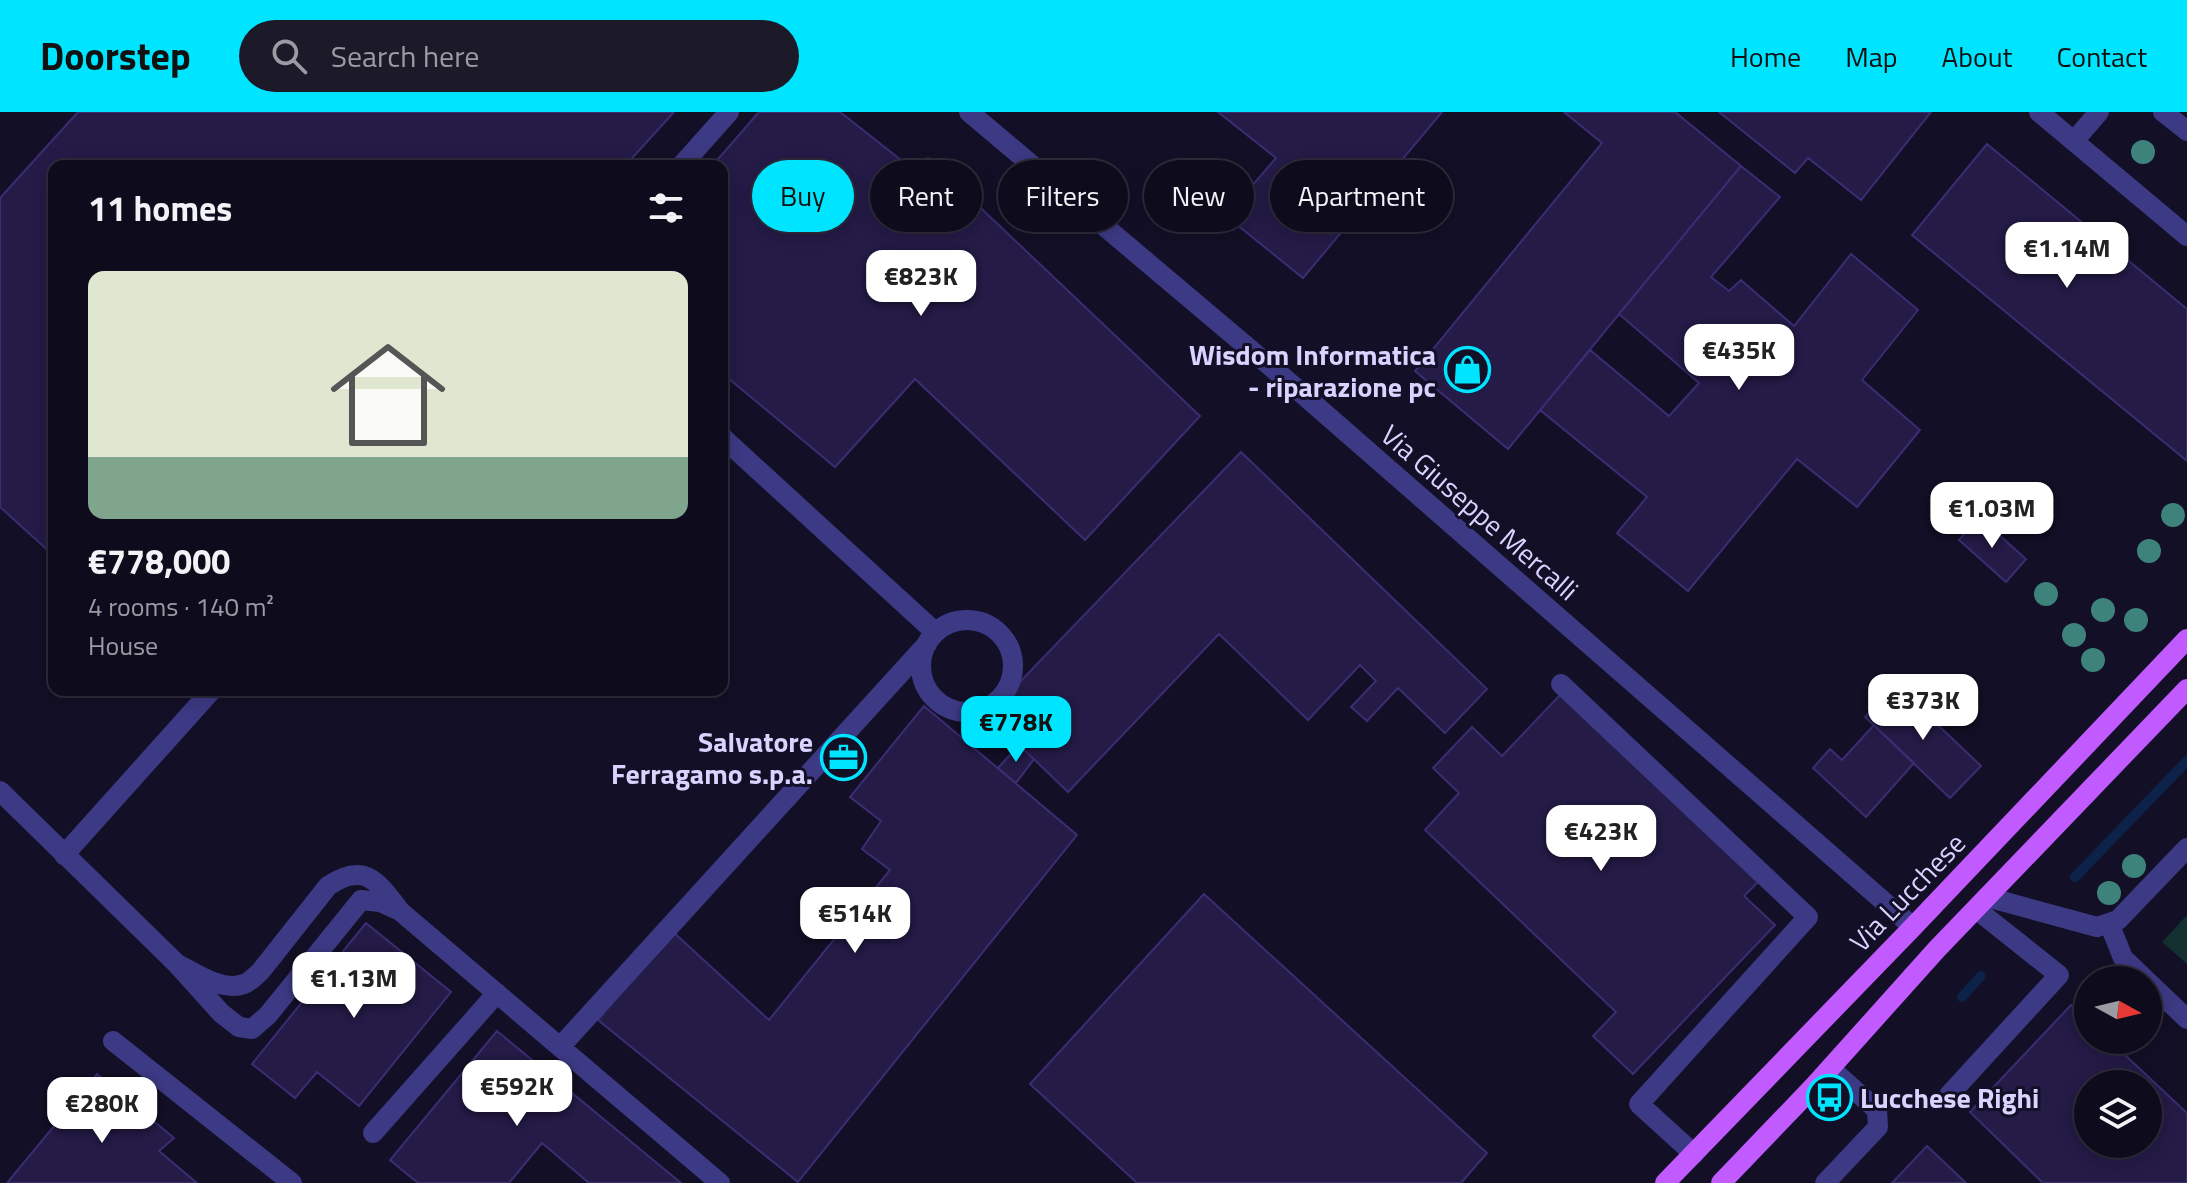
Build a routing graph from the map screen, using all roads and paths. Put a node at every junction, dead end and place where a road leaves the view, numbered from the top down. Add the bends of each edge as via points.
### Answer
1 (729, 112) edge
2 (969, 112) edge
3 (2039, 112) edge
4 (2099, 112) edge
5 (2163, 112) edge
6 (2187, 131) edge
7 (2074, 141) junction
8 (686, 160) edge
9 (2187, 236) edge
10 (728, 443) edge
11 (931, 638) junction
12 (2187, 639) edge
13 (1561, 684) dead end
14 (2187, 689) edge
15 (207, 696) edge
16 (0, 791) edge
17 (2187, 848) edge
18 (64, 855) junction
19 (1981, 903) junction
20 (400, 911) junction
21 (2109, 923) junction
22 (1913, 927) junction
23 (176, 963) junction
24 (2131, 966) edge
25 (497, 993) junction
26 (2162, 995) edge
27 (2187, 1019) edge
28 (113, 1041) dead end
29 (560, 1047) junction
30 (1830, 1068) junction
31 (1949, 1095) dead end
32 (373, 1133) dead end
33 (1694, 1154) junction
34 (292, 1183) edge
35 (720, 1183) edge
36 (1665, 1183) edge
37 (1721, 1183) edge
38 (1825, 1183) edge

1 - 8 street
2 - 22 street, Via Giuseppe Mercalli via 1283,377
3 - 7 street
4 - 7 street
5 - 6 street
7 - 9 street
10 - 11 street
11 - 11 street via 922,672 934,698 946,707 975,711 1002,696 1014,667 1004,638 993,627 964,620 948,624
11 - 29 street
12 - 22 main road, Via Lucchese
13 - 33 street via 1808,917 1639,1104
14 - 19 main road
15 - 18 street
16 - 18 street
17 - 21 street via 2118,920
18 - 23 street
19 - 21 street via 2097,927
19 - 30 main road
19 - 31 street via 2059,975
20 - 23 street via 369,878 341,877 247,983 219,983
20 - 23 street via 361,900 252,1029 239,1027 221,1013
20 - 25 street
21 - 24 street
22 - 33 main road, Via Lucchese
25 - 29 street
25 - 32 street
26 - 27 street
28 - 34 street
29 - 35 street
30 - 37 main road
30 - 38 street via 1877,1110 1878,1127
33 - 36 main road, Via Lucchese

